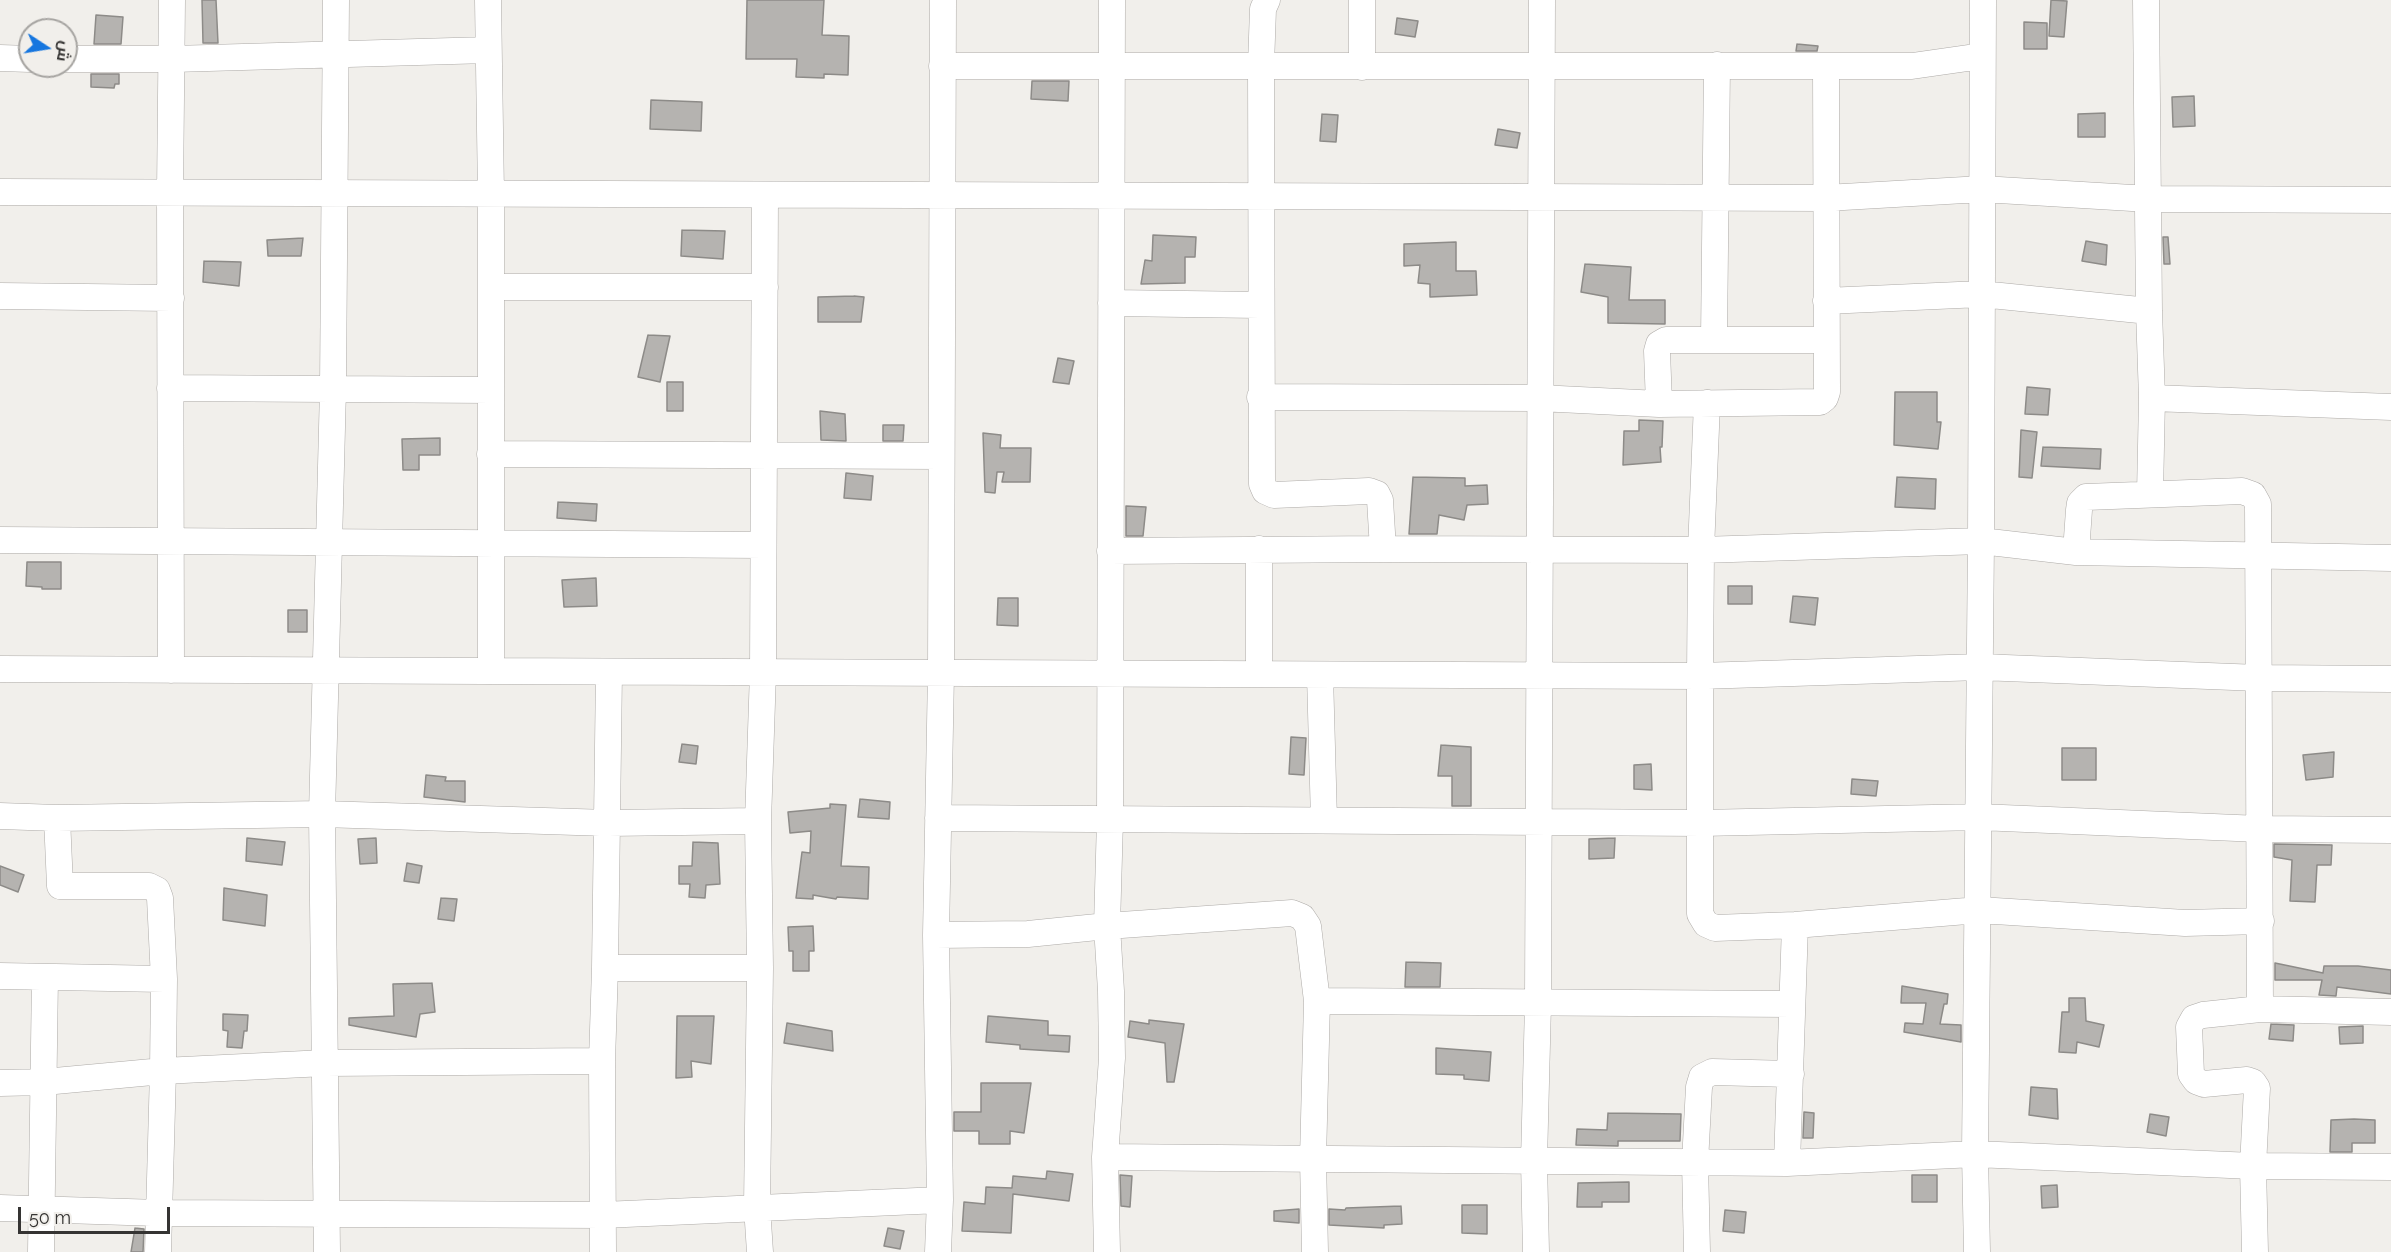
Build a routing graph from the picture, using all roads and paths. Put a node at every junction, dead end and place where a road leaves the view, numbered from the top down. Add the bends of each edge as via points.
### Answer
1 (172, 0) edge
2 (336, 0) edge
3 (488, 0) edge
4 (943, 0) edge
5 (1112, 0) edge
6 (1267, 0) edge
7 (1362, 0) edge
8 (1542, 0) edge
9 (1983, 0) edge
10 (2146, 0) edge
11 (488, 50) junction
12 (335, 53) junction
13 (1982, 56) junction
14 (0, 58) edge
15 (18, 59) edge
16 (78, 59) edge
17 (173, 59) junction
18 (1261, 65) junction
19 (1717, 65) junction
20 (942, 66) junction
21 (1542, 66) junction
22 (1111, 67) junction
23 (1362, 67) junction
24 (1826, 67) junction
25 (1982, 189) junction
26 (0, 192) edge
27 (170, 193) junction
28 (334, 194) junction
29 (491, 194) junction
30 (765, 195) junction
31 (943, 196) junction
32 (1111, 196) junction
33 (1260, 196) junction
34 (1542, 197) junction
35 (1716, 198) junction
36 (1826, 198) junction
37 (2149, 199) junction
38 (2391, 200) edge
39 (491, 287) junction
40 (765, 287) junction
41 (1982, 294) junction
42 (0, 296) edge
43 (171, 298) junction
44 (1826, 301) junction
45 (1111, 303) junction
46 (1260, 305) junction
47 (2149, 311) junction
48 (1714, 339) junction
49 (1825, 340) junction
50 (170, 388) junction
51 (333, 389) junction
52 (491, 390) junction
53 (1260, 397) junction
54 (1539, 398) junction
55 (2152, 398) junction
56 (1707, 403) junction
57 (1659, 404) junction
58 (2391, 407) edge
59 (490, 454) junction
60 (763, 455) junction
61 (941, 456) junction
62 (2150, 494) junction
63 (0, 540) edge
64 (1981, 541) junction
65 (170, 542) junction
66 (328, 543) junction
67 (491, 544) junction
68 (763, 546) junction
69 (1259, 549) junction
70 (1383, 549) junction
71 (1538, 549) junction
72 (1701, 550) junction
73 (1110, 551) junction
74 (2076, 552) junction
75 (2258, 556) junction
76 (2391, 558) edge
77 (1980, 668) junction
78 (0, 669) edge
79 (171, 670) junction
80 (327, 671) junction
81 (491, 671) junction
82 (609, 672) junction
83 (763, 672) junction
84 (941, 673) junction
85 (1109, 674) junction
86 (1259, 674) junction
87 (1320, 675) junction
88 (1539, 676) junction
89 (1700, 676) junction
90 (2259, 678) junction
91 (2391, 679) edge
92 (322, 814) junction
93 (0, 816) edge
94 (1979, 817) junction
95 (57, 818) junction
96 (938, 818) junction
97 (1110, 820) junction
98 (1324, 820) junction
99 (758, 821) junction
100 (1537, 821) junction
101 (608, 823) junction
102 (1701, 823) junction
103 (2260, 830) junction
104 (2391, 830) edge
105 (1979, 910) junction
106 (2261, 921) junction
107 (1795, 925) junction
108 (1107, 926) junction
109 (936, 935) junction
110 (605, 968) junction
111 (760, 968) junction
112 (0, 976) edge
113 (45, 977) junction
114 (164, 979) junction
115 (1317, 1001) junction
116 (1538, 1004) junction
117 (1792, 1004) junction
118 (2260, 1009) junction
119 (2391, 1012) edge
120 (602, 1061) junction
121 (325, 1063) junction
122 (163, 1071) junction
123 (1791, 1074) junction
124 (44, 1082) junction
125 (0, 1083) edge
126 (1976, 1155) junction
127 (1105, 1157) junction
128 (1313, 1159) junction
129 (1534, 1161) junction
130 (1695, 1162) junction
131 (1787, 1163) junction
132 (2253, 1166) junction
133 (2391, 1167) edge
134 (940, 1200) junction
135 (0, 1208) edge
136 (42, 1208) junction
137 (757, 1208) junction
138 (159, 1213) junction
139 (328, 1214) junction
140 (603, 1215) junction
141 (41, 1252) edge
142 (158, 1252) edge
143 (327, 1252) edge
144 (603, 1252) edge
145 (759, 1252) edge
146 (938, 1252) edge
147 (1107, 1252) edge
148 (1315, 1252) edge
149 (1536, 1252) edge
150 (1697, 1252) edge
151 (1977, 1252) edge
152 (2255, 1252) edge

1 - 17 street
2 - 12 street
3 - 11 street
4 - 20 street
5 - 22 street
6 - 18 street via 1263,9
7 - 23 street
8 - 21 street
9 - 13 street
10 - 37 street
11 - 12 street
11 - 29 street
12 - 17 street
12 - 28 street
13 - 24 street via 1912,66
13 - 25 street
14 - 15 street
16 - 17 street
17 - 27 street
18 - 22 street
18 - 23 street
18 - 33 street
19 - 21 street
19 - 24 street
19 - 35 street
20 - 22 street
20 - 31 street
21 - 23 street
21 - 34 street
22 - 32 street
24 - 36 street
25 - 36 street
25 - 37 street
25 - 41 street
26 - 27 street
27 - 28 street
27 - 43 street
28 - 29 street
28 - 51 street
29 - 30 street
29 - 39 street
30 - 31 street
30 - 40 street
31 - 32 street
31 - 61 street
32 - 33 street
32 - 45 street
33 - 34 street
33 - 46 street
34 - 35 street
34 - 54 street
35 - 36 street
35 - 48 street
36 - 44 street
37 - 38 street
37 - 47 street
39 - 40 street
39 - 52 street
40 - 60 street
41 - 44 street
41 - 47 street
41 - 64 street
42 - 43 street
43 - 50 street
44 - 49 street
45 - 46 street
45 - 73 street
46 - 53 street
47 - 55 street
48 - 49 street
48 - 57 street via 1666,340 1659,344
49 - 56 street via 1827,392 1820,402
50 - 51 street
50 - 65 street
51 - 52 street
51 - 66 street
52 - 59 street
53 - 54 street
53 - 70 street via 1265,491 1274,495 1369,491 1377,494
54 - 57 street
54 - 71 street
55 - 58 street
55 - 62 street
56 - 57 street
56 - 72 street
59 - 60 street
59 - 67 street
60 - 61 street
60 - 68 street
61 - 84 street
62 - 74 street via 2086,497 2080,503
62 - 75 street via 2242,491 2253,495 2258,504
63 - 65 street
64 - 72 street
64 - 74 street
64 - 77 street
65 - 66 street
65 - 79 street
66 - 67 street
66 - 80 street
67 - 68 street
67 - 81 street
68 - 83 street
69 - 70 street
69 - 73 street
69 - 86 street
70 - 71 street
71 - 72 street
71 - 88 street
72 - 89 street
73 - 85 street
74 - 75 street
75 - 76 street
75 - 90 street
77 - 89 street
77 - 90 street
77 - 94 street
78 - 79 street
79 - 80 street
80 - 81 street
80 - 92 street
81 - 82 street
82 - 83 street
82 - 101 street
83 - 84 street
83 - 99 street
84 - 85 street
84 - 96 street
85 - 86 street
85 - 97 street
86 - 87 street
87 - 88 street
87 - 98 street
88 - 89 street
88 - 100 street
89 - 102 street
90 - 91 street
90 - 103 street
92 - 95 street
92 - 101 street
92 - 121 street
93 - 95 street
94 - 102 street
94 - 103 street
94 - 105 street
95 - 114 street via 60,886 148,886 156,890 160,898
96 - 97 street
96 - 109 street
97 - 98 street
97 - 108 street
98 - 100 street
99 - 101 street
99 - 111 street
100 - 102 street
100 - 116 street
101 - 110 street
102 - 107 street via 1701,914 1706,924
103 - 104 street
103 - 106 street
105 - 106 street via 2185,923
105 - 107 street
105 - 126 street
106 - 118 street
107 - 117 street
108 - 109 street via 1028,934
108 - 115 street via 1292,913 1302,917 1308,926
108 - 127 street via 1112,1058
109 - 134 street
110 - 111 street
110 - 120 street
111 - 137 street
112 - 113 street
113 - 114 street
113 - 124 street
114 - 122 street
115 - 116 street
115 - 128 street
116 - 117 street
116 - 129 street
117 - 123 street
118 - 119 street
118 - 132 street via 2203,1014 2194,1018 2189,1027 2191,1074 2196,1081 2204,1084 2247,1080 2257,1088
120 - 121 street
120 - 140 street
121 - 122 street
121 - 139 street
122 - 124 street
122 - 138 street
123 - 130 street via 1712,1072 1702,1077
123 - 131 street
124 - 125 street
124 - 136 street
126 - 131 street
126 - 132 street
126 - 151 street
127 - 128 street
127 - 147 street
128 - 129 street
128 - 148 street
129 - 130 street
129 - 149 street
130 - 131 street
130 - 150 street
132 - 133 street
132 - 152 street
134 - 137 street
134 - 146 street
135 - 136 street
136 - 138 street
136 - 141 street
137 - 140 street
137 - 145 street
138 - 139 street
138 - 142 street
139 - 140 street
139 - 143 street
140 - 144 street

